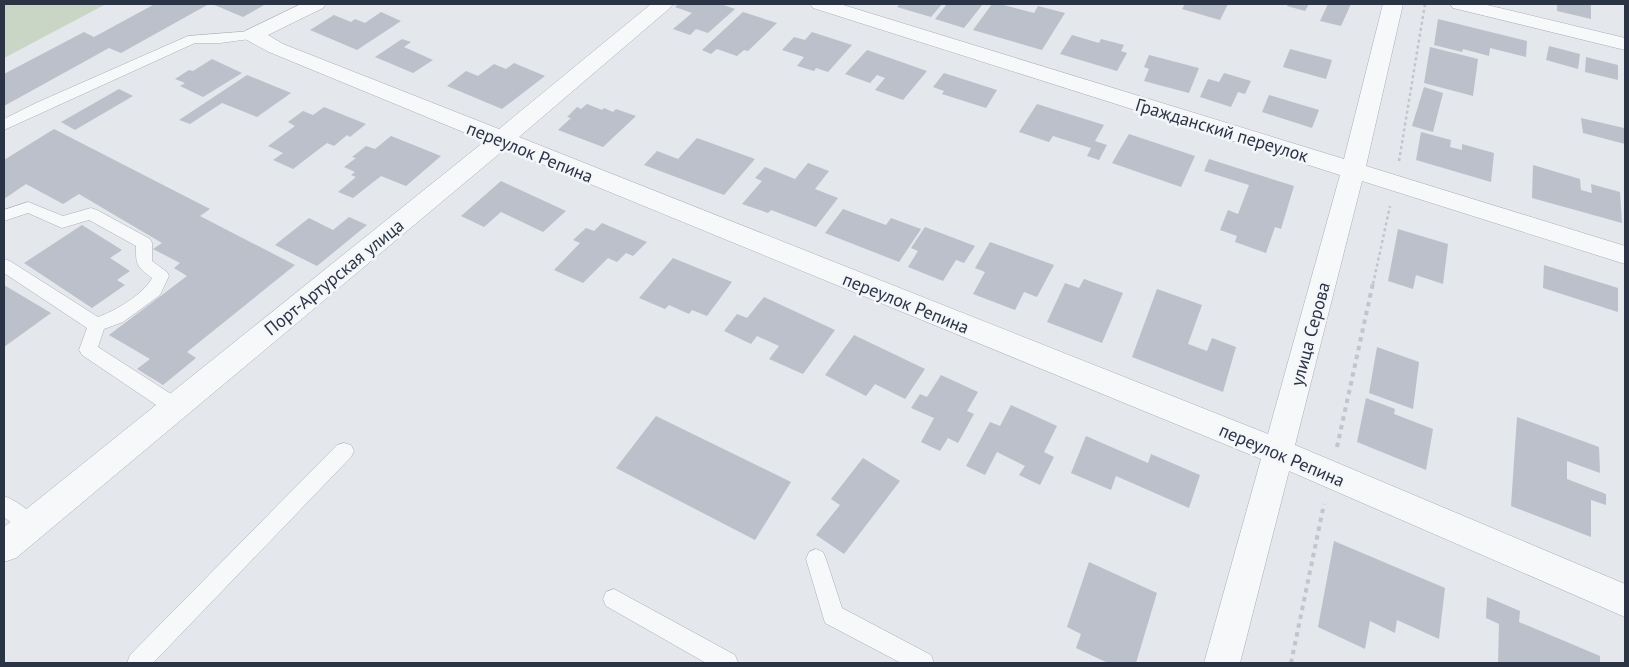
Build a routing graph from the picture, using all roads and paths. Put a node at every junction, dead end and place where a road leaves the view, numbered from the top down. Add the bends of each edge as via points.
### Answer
1 (316, 4) edge
2 (663, 4) edge
3 (820, 4) edge
4 (1392, 4) edge
5 (1425, 4) edge
6 (1460, 4) edge
7 (252, 35) junction
8 (1625, 44) edge
9 (4, 125) edge
10 (500, 140) junction
11 (1353, 171) junction
12 (1395, 184) junction
13 (4, 216) edge
14 (1625, 255) edge
15 (4, 265) edge
16 (97, 325) junction
17 (175, 407) junction
18 (344, 451) dead end
19 (1278, 452) junction
20 (1331, 475) junction
21 (4, 505) edge
22 (30, 525) junction
23 (4, 547) edge
24 (816, 559) dead end
25 (614, 599) dead end
26 (1625, 601) edge
27 (900, 658) edge
28 (138, 663) edge
29 (727, 663) edge
30 (923, 663) edge
31 (1222, 663) edge
32 (1291, 663) edge

1 - 7 street
2 - 10 street, Порт-Артурская улица
3 - 11 street, Гражданский переулок
4 - 11 street, улица Серова
5 - 12 path
6 - 8 street
7 - 9 lane via 193,39
7 - 10 street, переулок Репина via 276,48
10 - 17 street, Порт-Артурская улица
10 - 19 street, переулок Репина
11 - 12 street, Гражданский переулок
11 - 19 street, улица Серова
12 - 14 street, Гражданский переулок
12 - 20 path
13 - 16 lane via 28,207 62,222 91,214 144,243 144,264 161,276 154,290 117,317
15 - 16 lane
16 - 17 lane via 88,350
17 - 22 street, Порт-Артурская улица
18 - 28 lane
19 - 20 street, переулок Репина
19 - 31 street, улица Серова
20 - 26 street, переулок Репина
20 - 32 path
21 - 22 lane
22 - 23 street, Порт-Артурская улица
24 - 27 lane via 833,615
25 - 29 lane
27 - 30 lane

